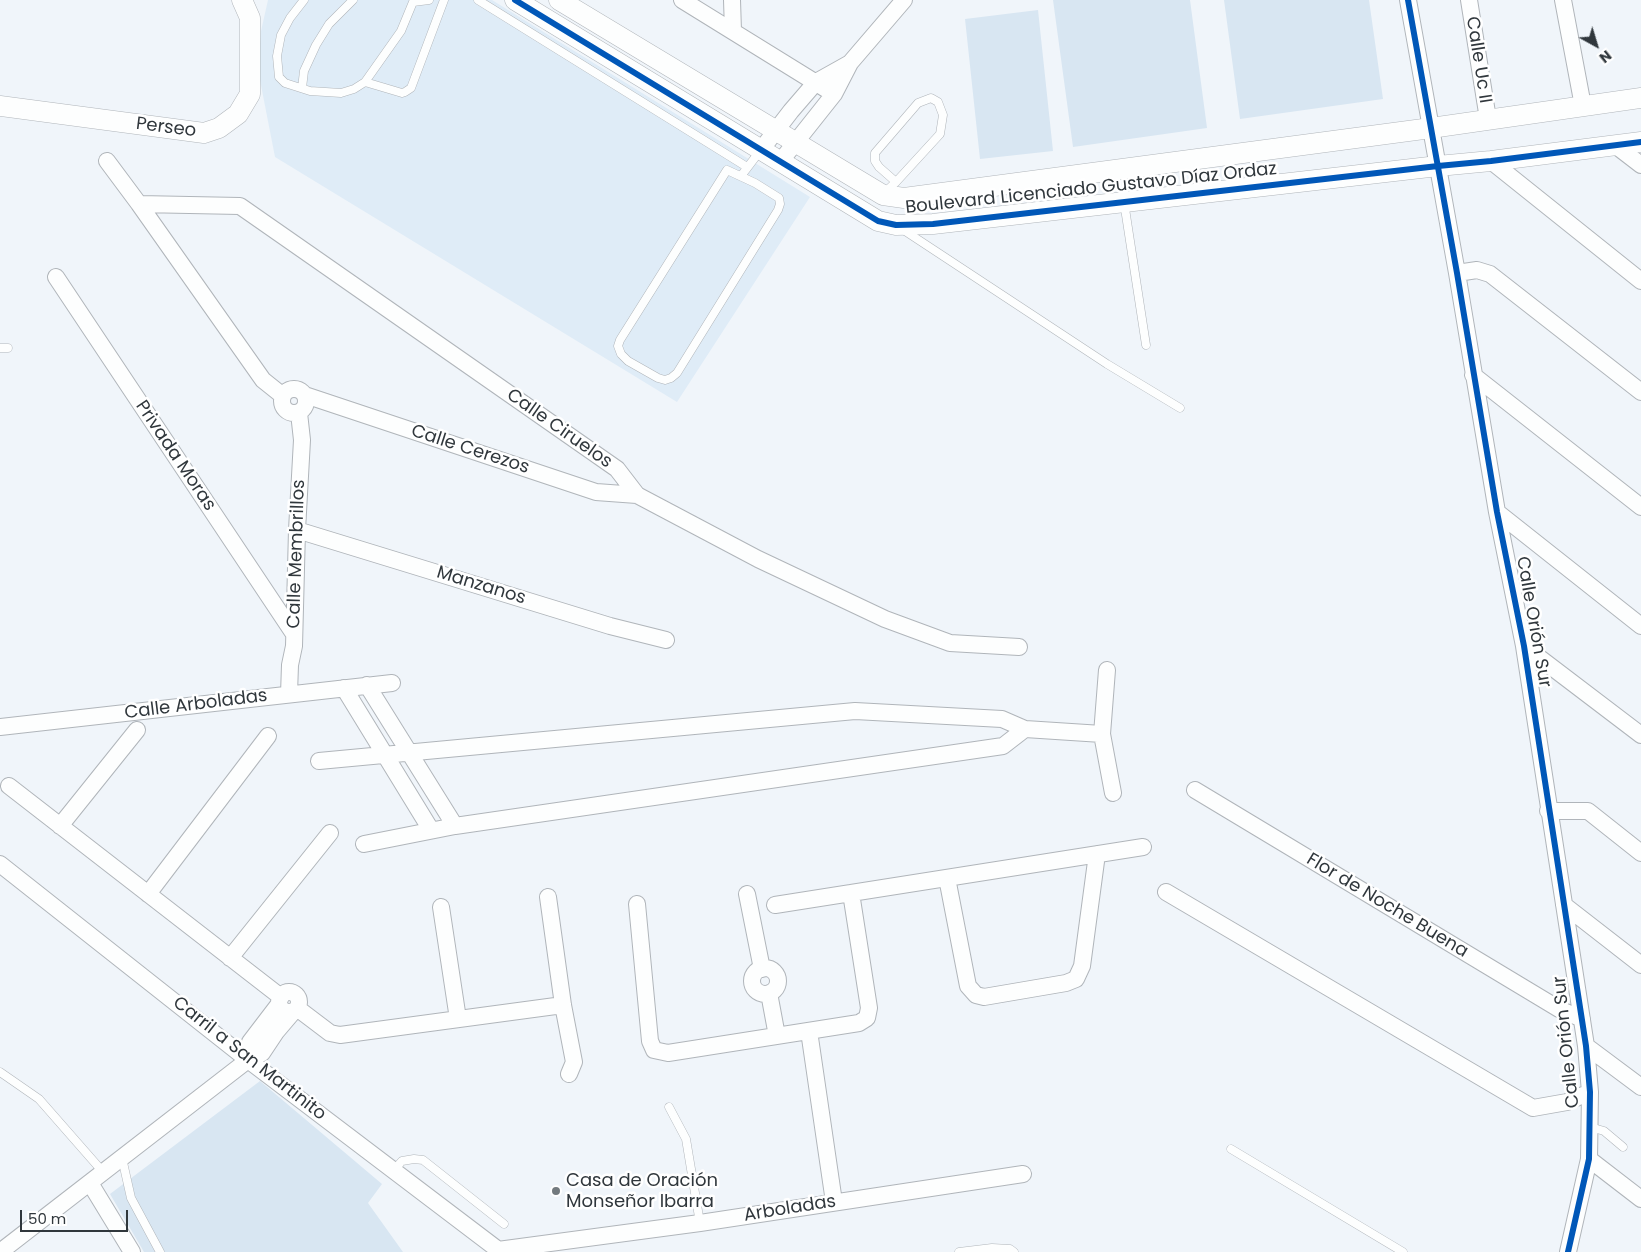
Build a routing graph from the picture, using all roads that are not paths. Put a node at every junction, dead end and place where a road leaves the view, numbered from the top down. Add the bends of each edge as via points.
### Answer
1 (304, 0) edge
2 (353, 0) edge
3 (428, 0) edge
4 (444, 0) edge
5 (478, 0) edge
6 (515, 0) edge
7 (559, 0) edge
8 (682, 0) edge
9 (732, 0) edge
10 (904, 0) edge
11 (1408, 0) edge
12 (1469, 0) edge
13 (1563, 0) edge
14 (413, 1) edge
15 (250, 6) edge
16 (733, 31) junction
17 (850, 63) junction
18 (365, 82) junction
19 (816, 82) junction
20 (302, 88) junction
21 (834, 94) junction
22 (1641, 98) edge
23 (0, 106) edge
24 (1583, 106) junction
25 (1488, 119) junction
26 (1431, 128) junction
27 (776, 130) junction
28 (1641, 142) edge
29 (795, 143) junction
30 (1615, 145) junction
31 (761, 150) junction
32 (107, 161) dead end
33 (1491, 161) junction
34 (780, 162) junction
35 (1641, 164) edge
36 (1144, 166) junction
37 (1438, 166) junction
38 (748, 167) junction
39 (741, 176) junction
40 (889, 188) junction
41 (1149, 200) junction
42 (1124, 202) junction
43 (139, 204) junction
44 (896, 225) junction
45 (1457, 273) junction
46 (56, 277) dead end
47 (1641, 281) edge
48 (1146, 345) dead end
49 (1473, 375) junction
50 (1641, 392) edge
51 (283, 396) junction
52 (305, 396) junction
53 (1180, 408) dead end
54 (299, 413) junction
55 (637, 494) junction
56 (1641, 507) edge
57 (1497, 512) junction
58 (297, 530) junction
59 (1641, 626) edge
60 (294, 640) junction
61 (666, 640) dead end
62 (1524, 646) junction
63 (1019, 647) dead end
64 (1107, 670) dead end
65 (392, 682) dead end
66 (367, 685) junction
67 (344, 688) junction
68 (294, 694) junction
69 (0, 728) edge
70 (137, 730) dead end
71 (1025, 730) junction
72 (1102, 734) junction
73 (1641, 735) edge
74 (268, 736) dead end
75 (408, 753) junction
76 (384, 755) junction
77 (319, 761) dead end
78 (9, 786) dead end
79 (1194, 790) dead end
80 (1113, 793) dead end
81 (1548, 811) junction
82 (60, 826) junction
83 (454, 826) junction
84 (431, 830) junction
85 (330, 833) dead end
86 (364, 844) dead end
87 (1143, 847) dead end
88 (1641, 853) edge
89 (1097, 854) junction
90 (0, 864) edge
91 (947, 878) junction
92 (1166, 892) dead end
93 (851, 893) junction
94 (148, 894) junction
95 (747, 894) dead end
96 (548, 897) dead end
97 (637, 904) dead end
98 (775, 905) dead end
99 (1564, 905) junction
100 (441, 907) dead end
101 (230, 958) junction
102 (1641, 965) edge
103 (288, 1005) junction
104 (563, 1005) junction
105 (458, 1019) junction
106 (1582, 1019) junction
107 (809, 1031) junction
108 (777, 1036) junction
109 (1586, 1046) junction
110 (248, 1060) junction
111 (0, 1072) edge
112 (569, 1074) dead end
113 (1641, 1086) edge
114 (1590, 1092) junction
115 (669, 1107) dead end
116 (1590, 1127) junction
117 (1623, 1147) dead end
118 (1231, 1149) dead end
119 (122, 1158) junction
120 (1589, 1159) junction
121 (394, 1170) junction
122 (103, 1172) junction
123 (1023, 1174) dead end
124 (90, 1183) junction
125 (1641, 1199) edge
126 (834, 1202) junction
127 (700, 1223) junction
128 (504, 1224) dead end
129 (992, 1250) edge
130 (130, 1251) edge
131 (499, 1251) edge
132 (0, 1252) edge
133 (160, 1252) edge
134 (959, 1252) edge
135 (1014, 1252) edge
136 (1403, 1252) edge
137 (1568, 1252) edge

1 - 20 lane via 281,35 278,56 279,77 285,83
2 - 20 lane via 329,24 316,45 304,71
3 - 14 lane
4 - 18 lane via 410,88 402,93
5 - 38 lane
6 - 31 street, Boulevard Licenciado Gustavo Díaz Ordaz
7 - 27 street, Boulevard Licenciado Gustavo Díaz Ordaz
8 - 16 street
9 - 16 street
10 - 17 street
11 - 26 street, Calle Orión Sur
12 - 25 street, Calle Uc II
13 - 24 street
14 - 18 lane via 401,30
15 - 23 street, Perseo via 250,94 238,114 219,128 204,133
16 - 19 street
17 - 19 street
17 - 21 street
18 - 20 lane via 342,93
19 - 21 street
19 - 27 street
21 - 29 street
22 - 24 street, Boulevard Licenciado Gustavo Díaz Ordaz
24 - 25 street, Boulevard Licenciado Gustavo Díaz Ordaz
25 - 26 street, Boulevard Licenciado Gustavo Díaz Ordaz
26 - 36 street, Boulevard Licenciado Gustavo Díaz Ordaz
26 - 37 street, Calle Orión Sur
27 - 29 street, Boulevard Licenciado Gustavo Díaz Ordaz
27 - 31 street
28 - 30 street, Boulevard Licenciado Gustavo Díaz Ordaz
29 - 34 street
29 - 40 street, Boulevard Licenciado Gustavo Díaz Ordaz
30 - 33 street, Boulevard Licenciado Gustavo Díaz Ordaz
30 - 35 street
31 - 34 street, Boulevard Licenciado Gustavo Díaz Ordaz
31 - 38 lane
32 - 43 street
33 - 37 street, Boulevard Licenciado Gustavo Díaz Ordaz
33 - 47 street
34 - 44 street, Boulevard Licenciado Gustavo Díaz Ordaz via 878,220
36 - 40 street, Boulevard Licenciado Gustavo Díaz Ordaz via 904,198
36 - 41 street
37 - 41 street, Boulevard Licenciado Gustavo Díaz Ordaz
37 - 45 street, Calle Orión Sur
38 - 39 lane
39 - 39 lane via 727,170 620,340 621,354 658,378 665,380 677,373 778,210 778,198
40 - 40 lane via 874,161 876,153 918,103 931,98 938,102 943,115 940,134
41 - 42 street, Boulevard Licenciado Gustavo Díaz Ordaz
42 - 44 street, Boulevard Licenciado Gustavo Díaz Ordaz via 933,224
42 - 48 lane
43 - 51 street via 263,380
43 - 55 street, Calle Ciruelos via 240,206 617,469
44 - 53 lane via 1106,364
45 - 49 street, Calle Orión Sur
45 - 50 street via 1477,270 1490,274
46 - 60 street, Privada Moras
49 - 56 street
49 - 57 street, Calle Orión Sur
51 - 52 street via 289,390 298,390
51 - 54 street via 282,405 288,412
52 - 54 street via 306,406
52 - 55 street, Calle Cerezos via 596,492
54 - 58 street, Calle Membrillos via 302,440
55 - 63 street, Calle Ciruelos via 758,559 885,619 950,643
57 - 59 street
57 - 62 street, Calle Orión Sur
58 - 60 street, Calle Membrillos
58 - 61 street, Manzanos via 610,626
60 - 68 street, Calle Membrillos via 290,665
62 - 73 street
62 - 81 street, Calle Orión Sur
64 - 72 street
65 - 66 street, Calle Arboladas
66 - 67 street, Calle Arboladas
66 - 75 street
67 - 68 street, Calle Arboladas
67 - 76 street
68 - 69 street, Calle Arboladas
70 - 82 street
71 - 72 street
71 - 75 street via 1002,719 855,711
71 - 83 street via 1003,746
72 - 80 street
74 - 94 street
75 - 76 street
75 - 83 street
76 - 77 street
76 - 84 street
78 - 82 street
79 - 106 street, Flor de Noche Buena via 1550,1004
81 - 88 street via 1588,811
81 - 99 street, Calle Orión Sur
82 - 94 street
83 - 84 street
84 - 86 street
85 - 101 street
87 - 89 street
89 - 91 street
89 - 91 street via 1082,966 1076,979 1066,984 984,998 968,986
90 - 110 street, Carril a San Martinito
91 - 93 street
92 - 114 street via 1533,1108 1567,1102
93 - 98 street
93 - 107 street via 869,1008 867,1018 858,1023
94 - 101 street
95 - 108 street via 762,969 755,973 753,985 761,993 769,993
96 - 104 street
97 - 108 street via 650,1041 654,1050 668,1053
99 - 102 street
99 - 106 street, Calle Orión Sur
100 - 105 street
101 - 103 street
103 - 105 street via 330,1033 340,1036
103 - 110 street via 262,1053
104 - 105 street
104 - 112 street via 574,1062
106 - 109 street, Calle Orión Sur
107 - 108 street
107 - 126 street
109 - 113 street
109 - 114 street, Calle Orión Sur
110 - 119 street
110 - 121 street, Carril a San Martinito
111 - 122 lane via 39,1099
114 - 116 street, Calle Orión Sur
115 - 127 lane via 686,1139
116 - 117 lane via 1604,1131
116 - 120 street, Calle Orión Sur
118 - 136 lane
119 - 122 street
119 - 133 lane via 131,1198
120 - 125 street
120 - 137 street, Calle Orión Sur
121 - 128 lane via 402,1161 423,1160
121 - 131 street, Carril a San Martinito
122 - 124 street
123 - 126 street, Arboladas
124 - 130 street
124 - 132 street
126 - 127 street, Arboladas
127 - 131 street, Arboladas
129 - 134 lane
129 - 135 lane via 1010,1249

